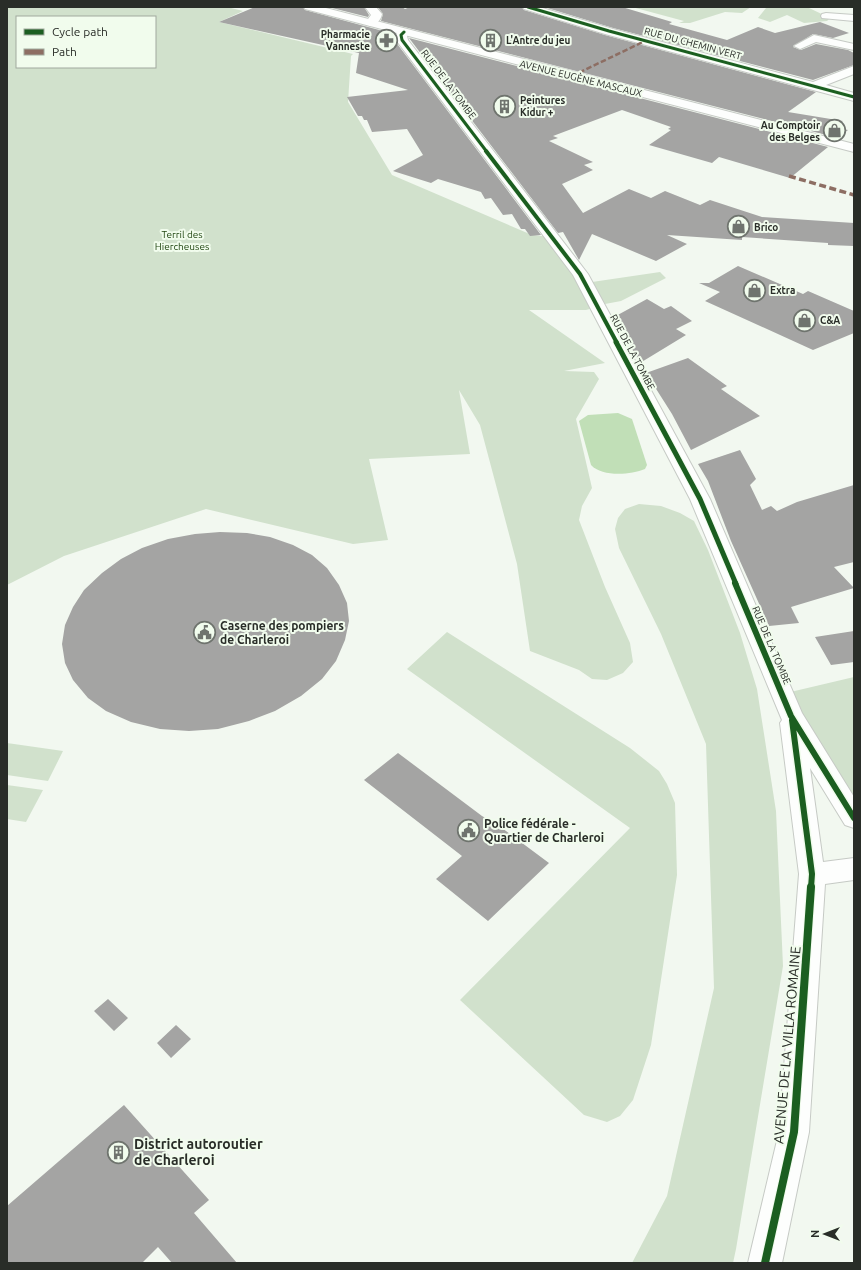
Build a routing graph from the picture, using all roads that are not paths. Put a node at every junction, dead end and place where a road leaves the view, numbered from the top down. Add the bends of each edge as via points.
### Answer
1 (309, 7) edge
2 (370, 7) edge
3 (528, 7) edge
4 (826, 16) dead end
5 (854, 18) edge
6 (370, 22) junction
7 (411, 39) junction
8 (800, 46) dead end
9 (854, 47) edge
10 (854, 70) edge
11 (815, 85) junction
12 (854, 97) edge
13 (854, 148) edge
14 (791, 716) junction
15 (854, 818) edge
16 (854, 869) edge
17 (812, 874) junction
18 (765, 1263) edge

1 - 6 street, AVENUE EUGÈNE MASCAUX
2 - 6 street via 377,14
3 - 11 street, RUE DU CHEMIN VERT via 632,38
4 - 5 street
6 - 7 street, AVENUE EUGÈNE MASCAUX
7 - 13 street, AVENUE EUGÈNE MASCAUX
7 - 14 street, RUE DE LA TOMBE via 580,274 700,499
8 - 9 street via 814,38
10 - 11 street
11 - 12 street, RUE DU CHEMIN VERT
14 - 15 street, RUE DE LA TOMBE
14 - 17 street, RUE DE LA TOMBE
16 - 17 street
17 - 18 street, AVENUE DE LA VILLA ROMAINE via 794,1132

